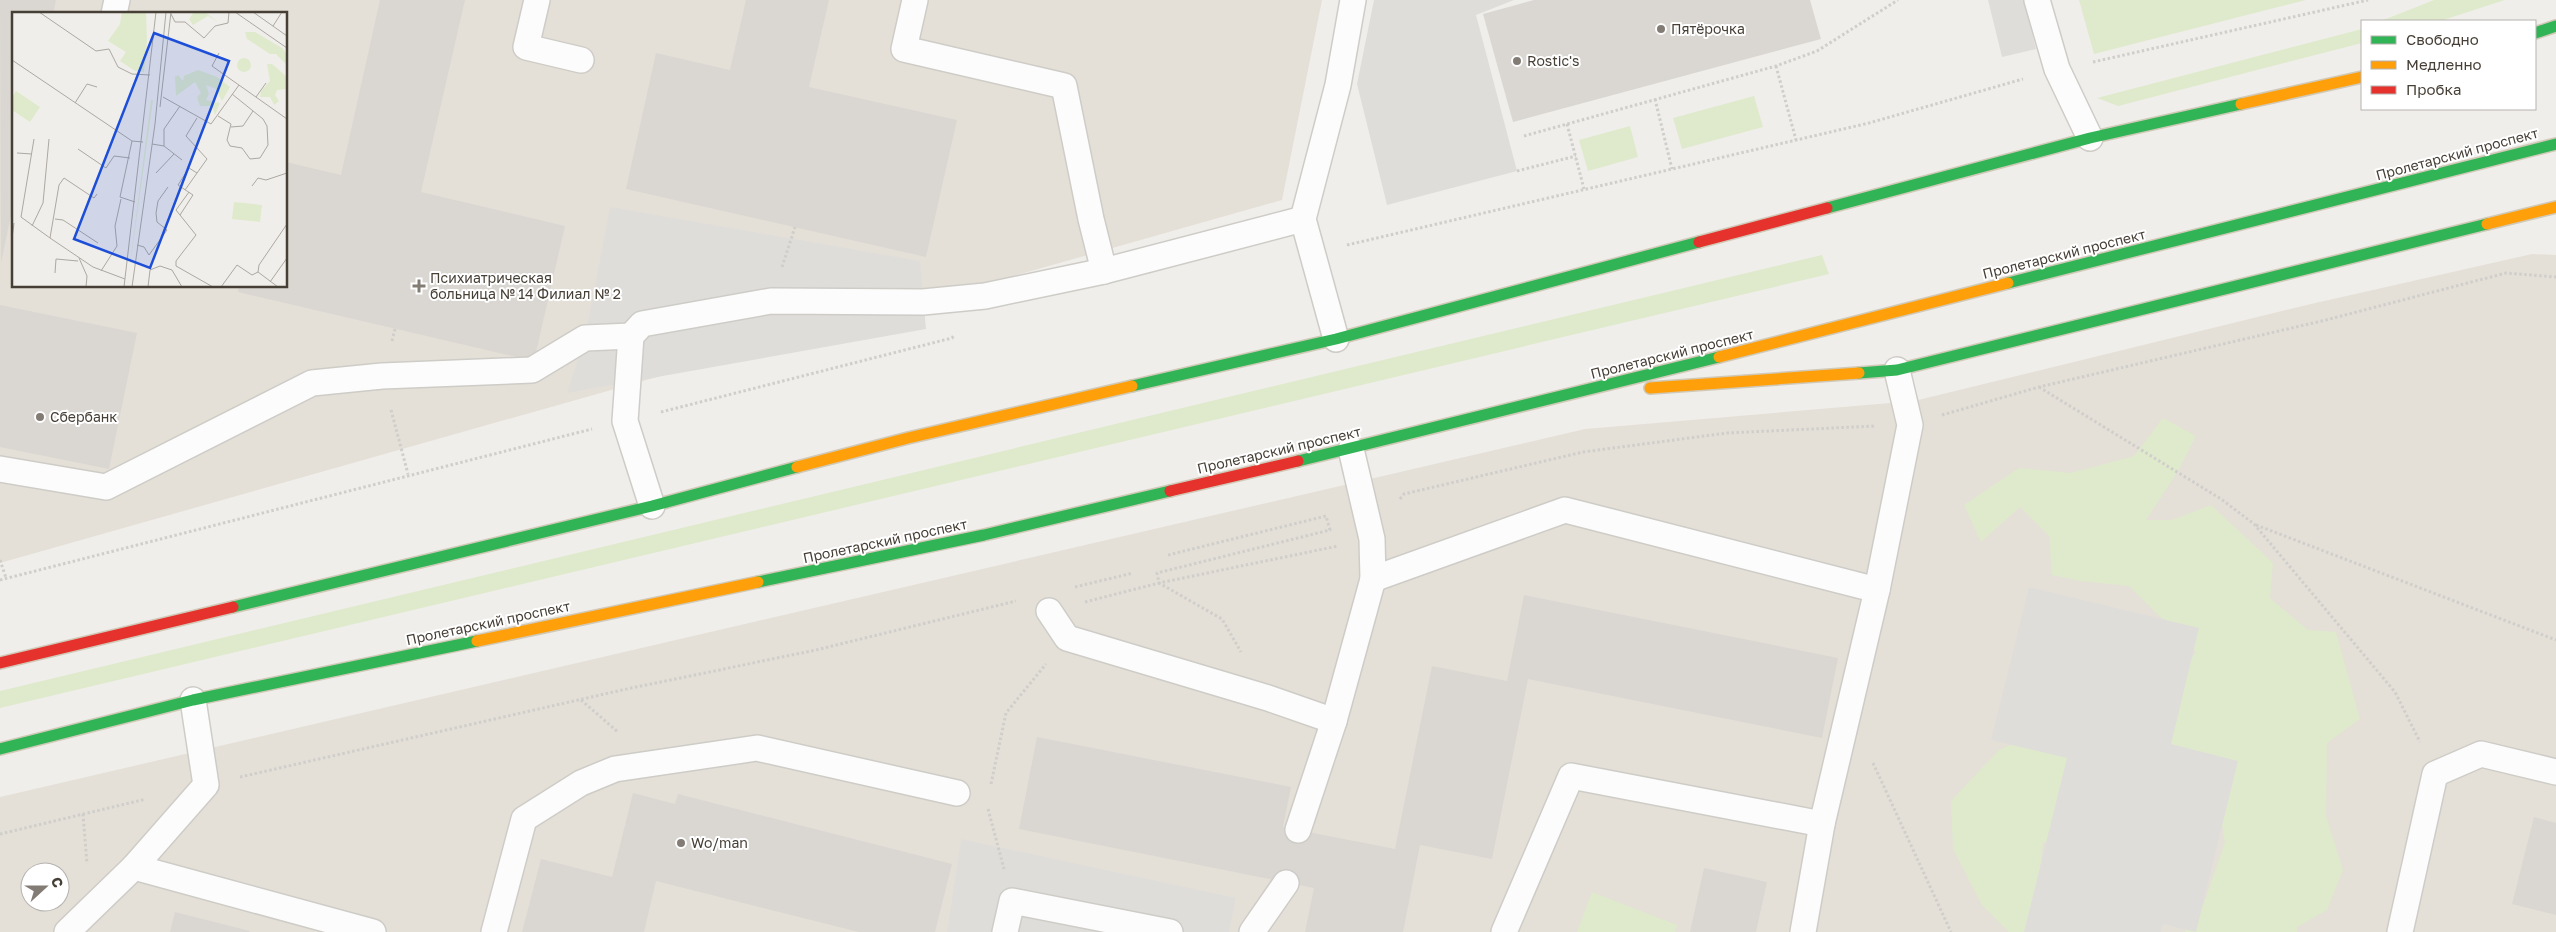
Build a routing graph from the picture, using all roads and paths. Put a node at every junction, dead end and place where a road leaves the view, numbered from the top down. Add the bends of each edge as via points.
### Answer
1 (537, 0) edge
2 (915, 0) edge
3 (1352, 0) edge
4 (1898, 0) edge
5 (2037, 0) edge
6 (2556, 26) edge
7 (2536, 33) edge
8 (581, 60) dead end
9 (1776, 66) junction
10 (2361, 77) edge
11 (1655, 100) junction
12 (1567, 124) junction
13 (1524, 136) dead end
14 (2090, 138) junction
15 (1796, 140) dead end
16 (2556, 144) edge
17 (1576, 156) junction
18 (1672, 169) dead end
19 (1516, 171) dead end
20 (1584, 189) dead end
21 (2556, 207) edge
22 (1302, 219) junction
23 (1104, 271) junction
24 (2556, 277) edge
25 (631, 336) junction
26 (1336, 339) junction
27 (1897, 370) junction
28 (2039, 387) junction
29 (1578, 393) junction
30 (1910, 425) junction
31 (1351, 449) junction
32 (0, 469) edge
33 (652, 506) junction
34 (2254, 524) junction
35 (1372, 539) junction
36 (1168, 555) dead end
37 (0, 560) edge
38 (1133, 574) dead end
39 (6, 578) dead end
40 (1373, 579) junction
41 (1159, 583) junction
42 (1072, 588) dead end
43 (1877, 590) junction
44 (1050, 611) junction
45 (1067, 638) junction
46 (2556, 640) edge
47 (0, 663) edge
48 (1268, 698) junction
49 (193, 700) junction
50 (1848, 710) junction
51 (1334, 721) junction
52 (0, 749) edge
53 (2556, 772) edge
54 (2435, 774) junction
55 (206, 785) junction
56 (991, 787) dead end
57 (957, 793) dead end
58 (149, 798) dead end
59 (987, 805) dead end
60 (1822, 824) junction
61 (1298, 830) dead end
62 (0, 834) edge
63 (134, 867) junction
64 (1286, 883) dead end
65 (1012, 901) junction
66 (68, 932) edge
67 (373, 932) edge
68 (494, 932) edge
69 (1006, 932) edge
70 (1170, 932) edge
71 (1252, 932) edge
72 (1504, 932) edge
73 (1803, 932) edge
74 (1951, 932) edge
75 (2400, 932) edge

1 - 8 lane via 526,47
2 - 23 lane via 904,49 1064,86 1090,219
3 - 22 lane via 1338,85
4 - 9 path via 1817,50
5 - 14 lane via 2057,69
6 - 7 main road
9 - 11 path
9 - 15 path
10 - 14 main road
11 - 12 path
11 - 18 path
12 - 13 path
12 - 17 path
14 - 26 main road
16 - 29 main road, Пролетарский проспект
17 - 19 path
17 - 20 path
21 - 27 main road
22 - 23 lane
22 - 26 lane
23 - 25 lane via 985,296 923,302 771,301 642,324
24 - 28 path via 2506,273 2326,320
25 - 32 lane via 585,338 532,370 382,376 312,383 106,487
25 - 33 lane via 625,421
26 - 33 main road via 908,438
27 - 29 main road
27 - 30 lane
28 - 30 path
28 - 34 path via 2222,498
29 - 31 main road, Пролетарский проспект
30 - 35 path via 1728,432 1583,452 1404,494
30 - 43 lane
31 - 35 lane
31 - 49 main road, Пролетарский проспект via 984,536
33 - 47 main road
34 - 46 path
34 - 54 path via 2396,692
35 - 40 lane
35 - 41 path
36 - 41 path via 1326,516 1330,530 1157,573
37 - 39 path
38 - 42 path
40 - 43 lane via 1565,510
40 - 51 lane
41 - 44 path
41 - 48 path via 1222,620
43 - 50 lane
44 - 45 lane
44 - 55 path via 1026,598 816,650 622,690
45 - 48 lane
45 - 56 path via 1006,712
48 - 51 lane
49 - 52 main road, Пролетарский проспект
49 - 55 lane
50 - 60 lane
50 - 74 path
51 - 61 lane
53 - 54 lane via 2481,754
54 - 75 lane
55 - 63 lane
57 - 68 lane via 757,748 615,769 581,783 524,819
58 - 62 path
59 - 65 path
60 - 72 lane via 1571,776
60 - 73 lane
63 - 66 lane
63 - 67 lane
64 - 71 lane
65 - 69 lane
65 - 70 lane

